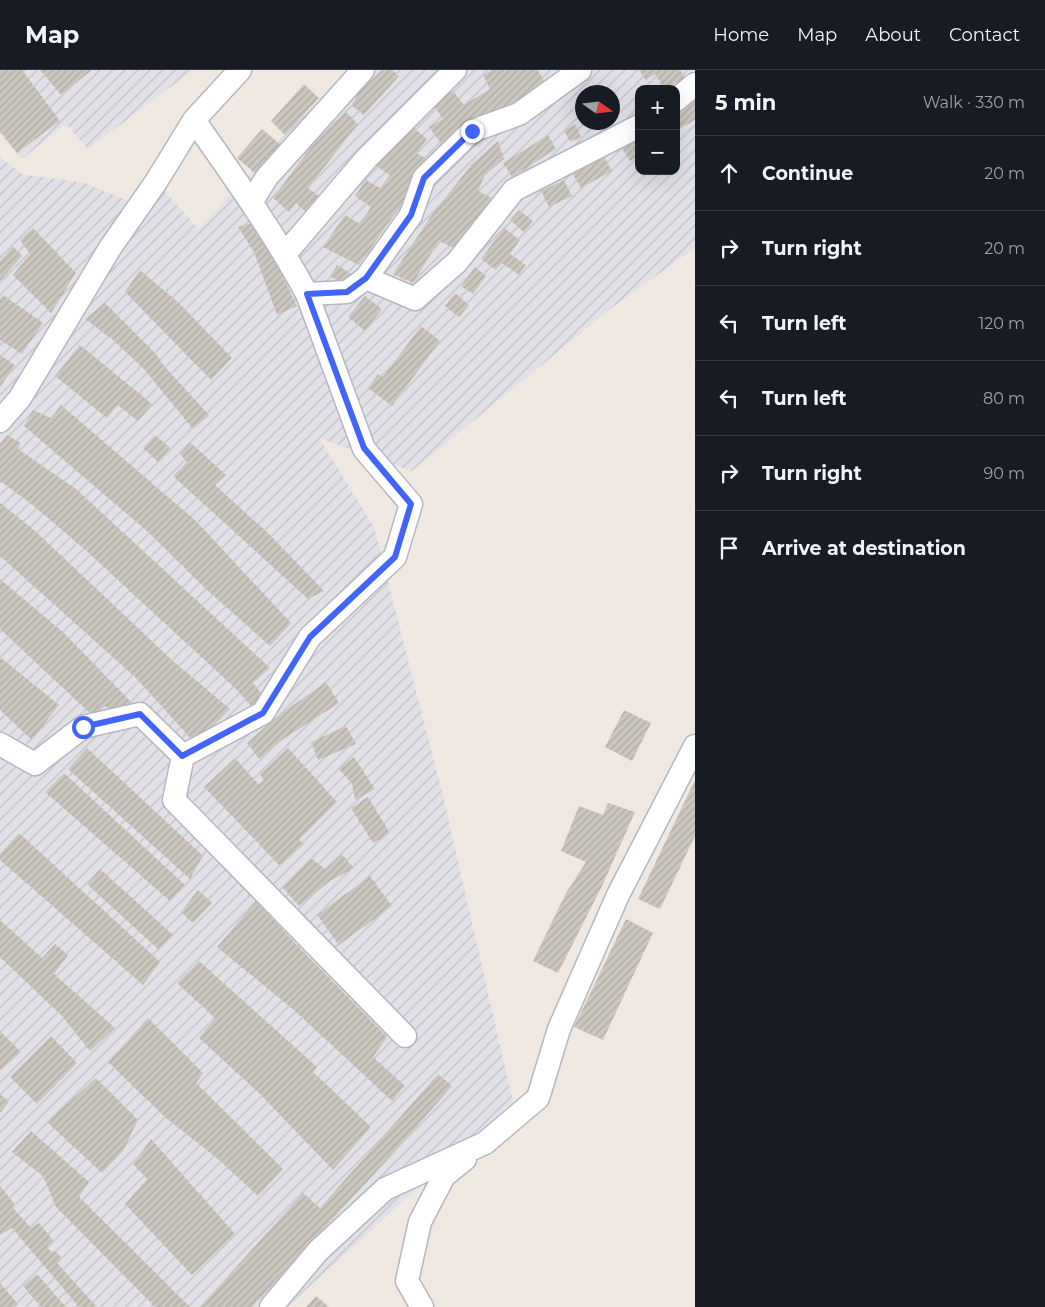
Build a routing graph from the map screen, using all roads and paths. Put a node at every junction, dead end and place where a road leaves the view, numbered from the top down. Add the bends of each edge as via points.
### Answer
1 (240, 70) edge
2 (363, 70) edge
3 (452, 70) edge
4 (580, 70) edge
5 (695, 84) edge
6 (680, 97) edge
7 (194, 120) junction
8 (635, 128) edge
9 (252, 201) junction
10 (285, 254) junction
11 (366, 278) junction
12 (307, 294) junction
13 (0, 422) edge
14 (0, 744) edge
15 (695, 746) edge
16 (182, 756) junction
17 (406, 1036) dead end
18 (485, 1142) junction
19 (271, 1307) edge
20 (422, 1307) edge

1 - 7 street
2 - 9 street via 267,177
3 - 10 street via 366,159
4 - 11 street via 519,114 472,131 424,178 411,215
5 - 6 street
7 - 9 street
7 - 13 street via 110,248 20,398
8 - 11 street via 514,190 457,262 415,299
9 - 10 street
10 - 12 street
11 - 12 street via 347,292
12 - 16 street via 364,448 411,504 395,557 310,637 263,713
14 - 16 street via 35,764 83,727 140,714
15 - 18 street via 618,895 559,1029 538,1098
16 - 17 street via 174,800
18 - 19 street via 384,1189 318,1251
18 - 20 street via 444,1176 420,1222 407,1281

